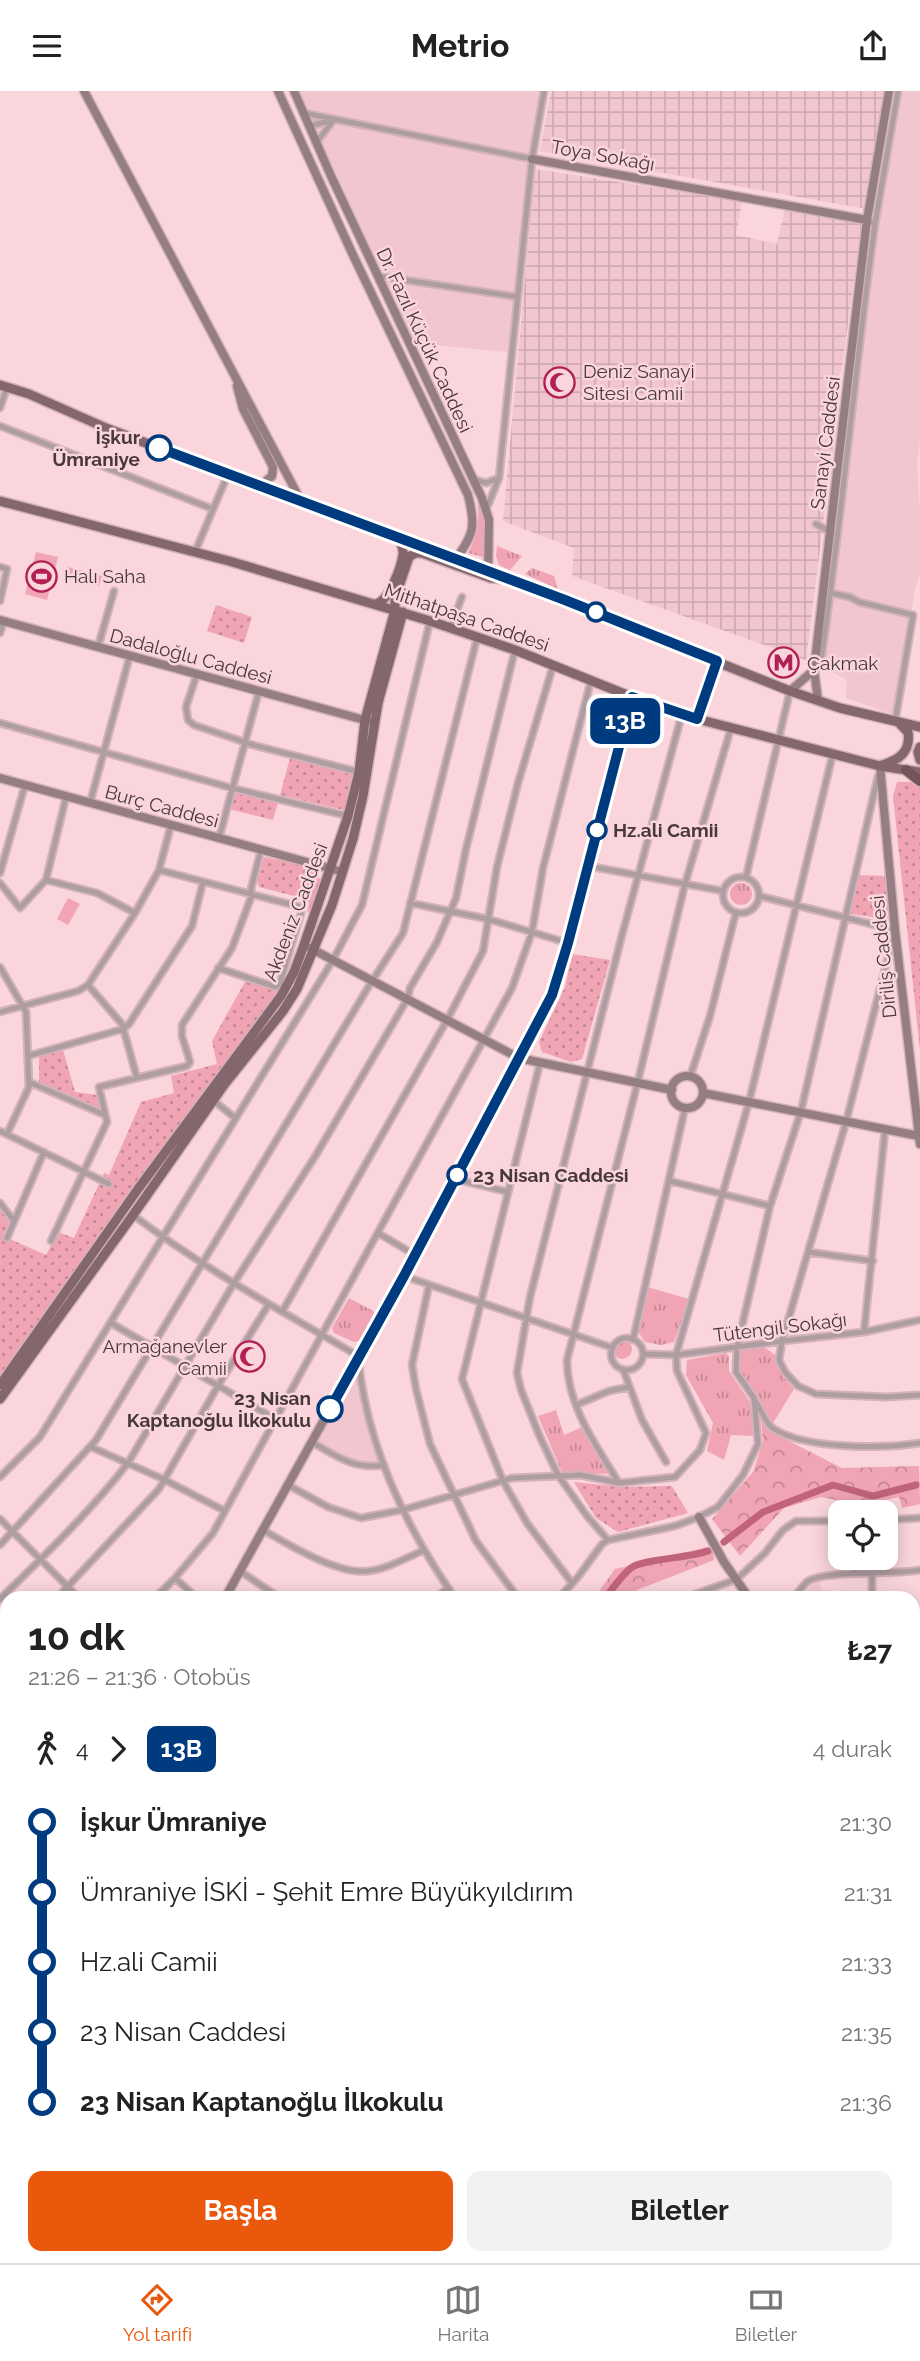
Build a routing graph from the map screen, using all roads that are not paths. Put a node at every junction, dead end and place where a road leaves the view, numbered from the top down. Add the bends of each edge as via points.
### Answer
1 (84, 91) edge
2 (278, 91) edge
3 (294, 91) edge
4 (544, 91) edge
5 (889, 91) edge
6 (898, 91) edge
7 (304, 113) junction
8 (333, 121) junction
9 (309, 126) junction
10 (297, 131) junction
11 (317, 143) junction
12 (532, 159) junction
13 (871, 222) junction
14 (378, 276) junction
15 (519, 297) junction
16 (236, 379) junction
17 (4, 386) edge
18 (0, 408) edge
19 (0, 426) edge
20 (228, 474) junction
21 (471, 478) junction
22 (499, 478) junction
23 (260, 486) junction
24 (0, 501) edge
25 (301, 501) junction
26 (213, 509) junction
27 (486, 510) junction
28 (816, 524) dead end
29 (834, 534) junction
30 (400, 538) junction
31 (195, 552) junction
32 (456, 559) junction
33 (0, 567) edge
34 (488, 572) junction
35 (508, 579) junction
36 (114, 591) dead end
37 (831, 593) junction
38 (461, 597) dead end
39 (0, 601) edge
40 (375, 604) junction
41 (399, 611) junction
42 (2, 620) edge
43 (430, 621) junction
44 (450, 628) junction
45 (0, 633) edge
46 (477, 638) junction
47 (98, 647) junction
48 (515, 650) junction
49 (130, 656) junction
50 (717, 661) junction
51 (553, 666) junction
52 (814, 670) junction
53 (197, 674) junction
54 (591, 680) junction
55 (259, 691) junction
56 (790, 691) junction
57 (632, 697) junction
58 (818, 700) junction
59 (682, 715) junction
60 (697, 719) junction
61 (370, 721) junction
62 (895, 722) junction
63 (0, 723) edge
64 (731, 727) junction
65 (920, 727) edge
66 (777, 739) junction
67 (245, 742) junction
68 (920, 747) edge
69 (833, 752) junction
70 (103, 753) junction
71 (920, 760) edge
72 (880, 766) junction
73 (906, 770) junction
74 (359, 772) junction
75 (920, 772) edge
76 (0, 778) edge
77 (920, 781) edge
78 (25, 785) junction
79 (232, 788) junction
80 (66, 797) junction
81 (90, 803) junction
82 (348, 816) junction
83 (171, 825) junction
84 (219, 838) junction
85 (261, 850) junction
86 (316, 864) junction
87 (588, 866) junction
88 (331, 868) junction
89 (159, 870) junction
90 (343, 872) junction
91 (0, 873) edge
92 (640, 875) junction
93 (746, 877) junction
94 (46, 880) junction
95 (203, 882) junction
96 (327, 882) junction
97 (0, 883) edge
98 (685, 884) junction
99 (723, 891) junction
100 (252, 895) junction
101 (759, 895) junction
102 (410, 903) junction
103 (795, 904) junction
104 (450, 910) junction
105 (736, 912) junction
106 (135, 913) junction
107 (845, 916) junction
108 (488, 919) junction
109 (895, 930) junction
110 (532, 932) junction
111 (568, 943) junction
112 (309, 947) junction
113 (333, 960) junction
114 (0, 967) edge
115 (218, 968) junction
116 (372, 980) junction
117 (88, 985) junction
118 (408, 998) junction
119 (23, 1006) junction
120 (0, 1012) edge
121 (447, 1020) junction
122 (123, 1029) junction
123 (485, 1040) junction
124 (28, 1056) junction
125 (519, 1058) junction
126 (540, 1063) junction
127 (587, 1072) junction
128 (690, 1077) junction
129 (137, 1078) junction
130 (638, 1081) junction
131 (29, 1082) junction
132 (671, 1090) junction
133 (703, 1093) junction
134 (213, 1100) junction
135 (749, 1102) junction
136 (685, 1108) junction
137 (801, 1111) junction
138 (106, 1118) junction
139 (235, 1118) junction
140 (846, 1122) junction
141 (885, 1130) junction
142 (4, 1133) edge
143 (920, 1140) edge
144 (0, 1142) edge
145 (44, 1152) junction
146 (84, 1171) junction
147 (455, 1179) junction
148 (670, 1181) junction
149 (109, 1184) dead end
150 (508, 1192) junction
151 (723, 1195) junction
152 (0, 1203) edge
153 (770, 1206) junction
154 (134, 1215) junction
155 (14, 1221) junction
156 (378, 1233) junction
157 (7, 1238) dead end
158 (163, 1238) junction
159 (51, 1241) dead end
160 (808, 1252) junction
161 (415, 1255) junction
162 (873, 1261) junction
163 (202, 1262) junction
164 (404, 1276) junction
165 (234, 1283) junction
166 (429, 1285) junction
167 (481, 1302) junction
168 (269, 1304) junction
169 (282, 1311) junction
170 (525, 1318) junction
171 (920, 1320) edge
172 (111, 1323) junction
173 (864, 1332) junction
174 (572, 1333) junction
175 (322, 1335) junction
176 (632, 1340) junction
177 (782, 1341) junction
178 (151, 1347) junction
179 (737, 1347) junction
180 (613, 1348) junction
181 (643, 1354) junction
182 (676, 1355) junction
183 (358, 1356) junction
184 (186, 1365) junction
185 (623, 1369) junction
186 (219, 1384) junction
187 (0, 1385) edge
188 (629, 1387) junction
189 (920, 1395) edge
190 (754, 1398) junction
191 (0, 1399) edge
192 (576, 1405) junction
193 (275, 1419) junction
194 (312, 1442) junction
195 (920, 1443) edge
196 (91, 1447) junction
197 (666, 1462) dead end
198 (128, 1463) junction
199 (384, 1465) junction
200 (558, 1475) junction
201 (0, 1478) edge
202 (163, 1479) junction
203 (503, 1481) junction
204 (619, 1483) junction
205 (288, 1485) junction
206 (452, 1495) junction
207 (402, 1510) junction
208 (225, 1511) junction
209 (699, 1517) junction
210 (920, 1518) edge
211 (0, 1519) edge
212 (898, 1519) edge
213 (828, 1521) edge
214 (263, 1530) junction
215 (13, 1532) junction
216 (608, 1540) junction
217 (0, 1545) edge
218 (424, 1550) junction
219 (41, 1559) junction
220 (920, 1570) edge
221 (240, 1571) junction
222 (855, 1573) joint
223 (872, 1575) junction
224 (175, 1579) junction
225 (737, 1579) junction
226 (572, 1583) junction
227 (68, 1587) junction
228 (448, 1588) junction
229 (8, 1591) edge
230 (64, 1591) edge
231 (72, 1591) edge
232 (162, 1591) edge
233 (189, 1591) edge
234 (229, 1591) edge
235 (270, 1591) edge
236 (444, 1591) edge
237 (450, 1591) edge
238 (513, 1591) edge
239 (565, 1591) edge
240 (704, 1591) edge
241 (744, 1591) edge
242 (799, 1591) edge
243 (872, 1591) edge

1 - 16 street
2 - 10 street, Dr. Fazıl Küçük Caddesi
3 - 7 street, Dr. Fazıl Küçük Caddesi
4 - 12 street
5 - 13 street, Sanayi Caddesi
6 - 13 street, Sanayi Caddesi
7 - 8 street, Toya Sokağı
7 - 9 street, Dr. Fazıl Küçük Caddesi
8 - 9 street, Toya Sokağı
8 - 11 street
8 - 12 street, Toya Sokağı
9 - 10 street
9 - 11 street, Dr. Fazıl Küçük Caddesi
10 - 32 street, Dr. Fazıl Küçük Caddesi via 468,495 473,526 470,540
11 - 14 street, Dr. Fazıl Küçük Caddesi
12 - 13 street, Toya Sokağı
12 - 15 street
13 - 29 street, Sanayi Caddesi
14 - 15 street
14 - 21 street, Dr. Fazıl Küçük Caddesi
15 - 22 street
16 - 23 street via 243,409 274,472
16 - 25 street
17 - 18 street
17 - 20 main road
19 - 26 street
20 - 23 main road
20 - 26 street
21 - 22 street via 486,483
21 - 27 street, Dr. Fazıl Küçük Caddesi
22 - 27 street
23 - 25 main road
24 - 31 main road, Mithatpaşa Caddesi
25 - 30 main road
26 - 31 street
27 - 34 street, Dr. Fazıl Küçük Caddesi
28 - 29 street
29 - 37 street, Sanayi Caddesi
29 - 52 street, Sanayi Caddesi
30 - 32 main road
30 - 40 main road via 403,556 388,597
31 - 40 main road, Mithatpaşa Caddesi
32 - 34 main road
33 - 39 street via 8,569
34 - 35 main road
35 - 41 main road, Akdeniz Caddesi via 491,578 415,553 409,557 395,598
35 - 50 main road
36 - 47 street
37 - 52 street, Sanayi Caddesi via 821,661
37 - 62 street via 913,615
38 - 44 street
40 - 41 main road, Mithatpaşa Caddesi
41 - 43 main road, Mithatpaşa Caddesi
41 - 61 main road, Akdeniz Caddesi
42 - 45 street
42 - 47 street, Dadaloğlu Caddesi
43 - 44 main road, Mithatpaşa Caddesi
43 - 113 street via 362,905
44 - 46 main road, Mithatpaşa Caddesi
46 - 48 main road, Mithatpaşa Caddesi
46 - 102 street
47 - 49 street, Dadaloğlu Caddesi
48 - 51 main road, Mithatpaşa Caddesi
48 - 104 street
49 - 53 street, Dadaloğlu Caddesi
49 - 70 street
50 - 56 main road
50 - 60 street
51 - 54 main road, Mithatpaşa Caddesi
51 - 108 street via 518,783
52 - 56 street
52 - 58 street, Sanayi Caddesi
53 - 55 street, Dadaloğlu Caddesi
53 - 67 street via 186,707 188,720
54 - 57 main road, Mithatpaşa Caddesi
54 - 110 street via 543,868
55 - 61 street, Dadaloğlu Caddesi
55 - 67 street
56 - 58 main road
56 - 66 street
57 - 59 main road, Mithatpaşa Caddesi
57 - 87 street
58 - 62 main road
59 - 60 main road, Mithatpaşa Caddesi
59 - 92 street
60 - 64 main road, Mithatpaşa Caddesi
61 - 74 main road, Akdeniz Caddesi
61 - 90 main road, Akdeniz Caddesi via 363,796
62 - 65 main road
62 - 72 main road via 908,732 908,747 900,758
63 - 70 street
64 - 66 main road, Mithatpaşa Caddesi
64 - 98 street
66 - 69 main road, Mithatpaşa Caddesi
66 - 93 street
67 - 74 street
67 - 79 street
68 - 71 main road
69 - 72 main road, Mithatpaşa Caddesi
69 - 103 street
70 - 79 street
70 - 81 street
72 - 73 main road, Mithatpaşa Caddesi
72 - 107 street
72 - 109 street, Diriliş Caddesi
73 - 75 main road, Mithatpaşa Caddesi
73 - 77 highway
74 - 82 main road, Akdeniz Caddesi
76 - 78 street, Burç Caddesi
78 - 80 street, Burç Caddesi
78 - 91 street
79 - 82 street
79 - 84 street
80 - 81 street, Burç Caddesi
80 - 94 street
81 - 83 street, Burç Caddesi
82 - 88 main road, Akdeniz Caddesi
83 - 84 street, Burç Caddesi
83 - 89 street
84 - 85 street, Burç Caddesi
85 - 86 street, Burç Caddesi
85 - 100 street
86 - 88 street, Burç Caddesi
86 - 96 street
87 - 92 street
87 - 111 street
88 - 90 street, Burç Caddesi
88 - 96 main road, Akdeniz Caddesi
89 - 95 street
89 - 106 street
90 - 112 main road, Akdeniz Caddesi
92 - 98 street
92 - 127 street
93 - 99 street via 728,881
93 - 101 street
94 - 97 street via 20,908
94 - 106 street via 97,893
95 - 100 street
95 - 122 street via 192,926
96 - 112 main road, Akdeniz Caddesi
98 - 99 street
98 - 130 street
99 - 105 street via 725,903
100 - 115 street via 232,948
100 - 115 street via 300,907 280,983 276,987
101 - 103 street
101 - 105 street via 752,909
102 - 104 street
102 - 116 street via 402,933
103 - 107 street
103 - 135 street
104 - 108 street
104 - 118 street
105 - 128 street
106 - 117 street
107 - 109 street
107 - 137 street
108 - 110 street
108 - 121 street via 483,951
109 - 140 street
109 - 143 street, Diriliş Caddesi
110 - 111 street
110 - 123 street via 512,988
111 - 125 street via 552,995
112 - 113 street
112 - 134 main road, Akdeniz Caddesi via 297,989
112 - 187 main road, Akdeniz Caddesi via 281,996
113 - 116 street
113 - 139 street
114 - 119 street
115 - 129 street via 183,1025 181,1036 190,1062
116 - 118 street
116 - 163 street
117 - 119 street
117 - 122 street
118 - 121 street
118 - 165 street
119 - 120 street
119 - 124 street
121 - 123 street
121 - 169 street
122 - 124 street
122 - 129 street
123 - 125 street
123 - 156 street
124 - 131 street
125 - 126 street
125 - 147 street
126 - 127 street
126 - 150 street
127 - 130 street
127 - 170 street
128 - 132 street via 676,1081
128 - 133 street via 701,1084
129 - 138 street via 99,1087
130 - 132 street
130 - 174 street
131 - 138 street
131 - 142 street
132 - 136 street via 676,1104
133 - 135 street
133 - 136 street via 695,1106
134 - 139 street
134 - 154 main road, Akdeniz Caddesi
135 - 137 street
135 - 151 street
136 - 148 street
137 - 140 street
137 - 153 street
138 - 146 street
139 - 158 street
140 - 141 street
140 - 160 street
141 - 143 street
141 - 162 street
142 - 144 street
142 - 145 street
145 - 146 street
145 - 155 street
146 - 149 street
146 - 159 street
147 - 150 street
147 - 161 street
148 - 151 street
148 - 176 street
150 - 167 street
151 - 153 street
151 - 182 street
152 - 155 street
153 - 179 street
154 - 158 street
154 - 191 main road, Akdeniz Caddesi
155 - 157 street
156 - 161 street
156 - 175 street
158 - 163 street
158 - 172 street
160 - 162 street
160 - 177 street
161 - 164 street
162 - 173 street
163 - 165 street
163 - 178 street
164 - 166 street
164 - 183 street
165 - 168 street
165 - 184 street
166 - 167 street
166 - 206 street via 412,1365 430,1444
167 - 170 street
167 - 203 street via 462,1379
168 - 169 street
168 - 186 street
169 - 175 street
170 - 174 street
170 - 200 street via 517,1373
171 - 173 street, Tütengil Sokağı
172 - 178 street
172 - 201 street via 40,1437
173 - 177 street, Tütengil Sokağı
174 - 180 street
174 - 192 street via 567,1374
175 - 183 street
175 - 193 street
176 - 180 street via 622,1340
176 - 181 street
177 - 179 street, Tütengil Sokağı
177 - 189 street via 779,1360 785,1372 816,1394
178 - 184 street
178 - 196 street
179 - 182 street, Tütengil Sokağı
179 - 190 street via 736,1372
180 - 185 street via 612,1359
181 - 182 street, Tütengil Sokağı
181 - 185 street via 638,1366
182 - 204 street via 677,1371 706,1433 700,1450 675,1477
183 - 194 street
183 - 199 street via 361,1392
184 - 186 street
184 - 198 street
185 - 188 street
186 - 193 street
186 - 202 street
188 - 192 street
188 - 197 street
190 - 195 street via 771,1428 799,1441 854,1446
190 - 209 street via 758,1444 743,1475 718,1507
192 - 204 street
193 - 208 street
194 - 199 street via 345,1462
194 - 205 street
196 - 198 street
196 - 215 street
198 - 202 street
198 - 219 street
199 - 207 street
200 - 203 street
200 - 204 street
200 - 216 street
202 - 208 street
202 - 227 street via 148,1502
203 - 206 street
203 - 226 street via 527,1523
205 - 207 street via 328,1507 361,1518
205 - 214 street
206 - 207 street
206 - 238 street via 476,1541
207 - 218 street
208 - 224 street
209 - 216 street
209 - 225 street
210 - 212 street
211 - 215 street
213 - 225 street via 796,1521 783,1529
214 - 218 street via 306,1555 348,1569 368,1571
214 - 221 street
215 - 217 street
215 - 219 street
216 - 226 street
218 - 228 street
219 - 227 street
219 - 229 street
220 - 223 street
221 - 234 street
221 - 235 street
222 - 223 street
222 - 242 street via 809,1580
223 - 243 street
224 - 232 street
224 - 233 street
225 - 240 street
225 - 241 street
226 - 239 street
227 - 230 street
227 - 231 street
228 - 236 street
228 - 237 street

